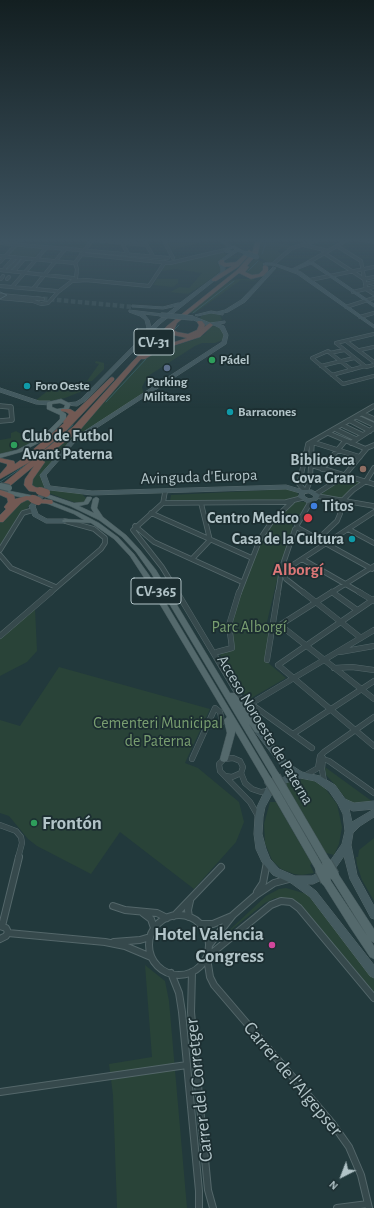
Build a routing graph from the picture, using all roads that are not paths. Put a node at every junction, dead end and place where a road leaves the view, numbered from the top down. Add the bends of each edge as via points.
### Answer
1 (12, 295) edge
2 (52, 295) edge
3 (55, 295) edge
4 (201, 295) edge
5 (208, 295) edge
6 (248, 295) edge
7 (330, 295) edge
8 (358, 295) edge
9 (192, 296) joint
10 (0, 298) edge
11 (374, 298) edge
12 (44, 299) junction
13 (49, 301) junction
14 (366, 301) junction
15 (38, 303) junction
16 (374, 306) edge
17 (346, 307) junction
18 (133, 308) junction
19 (225, 313) junction
20 (374, 313) edge
21 (183, 314) junction
22 (360, 317) junction
23 (198, 318) junction
24 (213, 325) junction
25 (223, 325) junction
26 (373, 325) edge
27 (374, 334) edge
28 (346, 341) junction
29 (136, 346) junction
30 (374, 347) edge
31 (344, 350) junction
32 (360, 350) junction
33 (330, 353) junction
34 (354, 358) junction
35 (341, 361) junction
36 (374, 361) edge
37 (321, 366) junction
38 (366, 366) junction
39 (352, 370) junction
40 (127, 372) junction
41 (332, 375) junction
42 (374, 376) edge
43 (0, 391) edge
44 (0, 406) edge
45 (49, 406) junction
46 (374, 406) edge
47 (63, 408) junction
48 (364, 414) dead end
49 (357, 417) dead end
50 (374, 418) edge
51 (0, 421) edge
52 (351, 422) dead end
53 (374, 425) edge
54 (344, 426) dead end
55 (64, 428) junction
56 (372, 429) edge
57 (337, 430) dead end
58 (328, 433) junction
59 (363, 435) junction
60 (65, 438) junction
61 (356, 440) junction
62 (345, 441) junction
63 (312, 442) junction
64 (351, 443) junction
65 (374, 445) edge
66 (366, 449) junction
67 (338, 450) junction
68 (0, 456) edge
69 (360, 457) junction
70 (0, 460) edge
71 (311, 465) junction
72 (322, 468) junction
73 (374, 468) edge
74 (344, 476) junction
75 (1, 477) edge
76 (365, 482) junction
77 (374, 484) edge
78 (2, 490) edge
79 (165, 493) junction
80 (303, 493) junction
81 (316, 495) junction
82 (42, 496) junction
83 (93, 496) junction
84 (311, 501) junction
85 (342, 501) junction
86 (292, 502) junction
87 (164, 503) junction
88 (201, 503) junction
89 (374, 506) edge
90 (69, 507) junction
91 (33, 510) junction
92 (151, 513) junction
93 (373, 514) edge
94 (0, 516) edge
95 (0, 520) edge
96 (65, 521) junction
97 (99, 522) junction
98 (134, 528) junction
99 (296, 528) junction
100 (348, 529) junction
101 (318, 539) junction
102 (151, 540) junction
103 (210, 540) junction
104 (143, 543) junction
105 (374, 543) edge
106 (326, 544) junction
107 (0, 550) edge
108 (0, 555) edge
109 (250, 557) junction
110 (192, 559) junction
111 (302, 559) junction
112 (373, 568) edge
113 (242, 582) junction
114 (345, 584) junction
115 (56, 587) junction
116 (332, 592) junction
117 (373, 600) edge
118 (316, 602) junction
119 (357, 610) junction
120 (341, 622) junction
121 (374, 630) edge
122 (0, 636) edge
123 (361, 638) junction
124 (306, 645) junction
125 (374, 646) edge
126 (201, 651) junction
127 (217, 652) dead end
128 (336, 653) junction
129 (268, 660) dead end
130 (324, 660) junction
131 (334, 668) junction
132 (374, 670) edge
133 (294, 678) junction
134 (374, 681) edge
135 (362, 689) junction
136 (219, 698) junction
137 (374, 699) edge
138 (249, 705) junction
139 (331, 709) junction
140 (374, 717) edge
141 (222, 722) dead end
142 (258, 730) junction
143 (355, 730) junction
144 (293, 734) junction
145 (374, 746) edge
146 (312, 748) dead end
147 (324, 752) junction
148 (192, 759) dead end
149 (224, 759) junction
150 (323, 759) junction
151 (241, 773) junction
152 (303, 775) junction
153 (224, 776) junction
154 (272, 778) junction
155 (324, 782) junction
156 (276, 790) junction
157 (374, 793) edge
158 (342, 802) junction
159 (374, 805) edge
160 (374, 813) edge
161 (259, 817) junction
162 (0, 826) edge
163 (349, 831) junction
164 (346, 845) junction
165 (267, 862) junction
166 (221, 867) dead end
167 (330, 878) junction
168 (292, 880) junction
169 (256, 895) junction
170 (190, 901) junction
171 (113, 906) dead end
172 (134, 910) junction
173 (233, 915) junction
174 (374, 915) edge
175 (174, 916) junction
176 (189, 917) junction
177 (167, 918) junction
178 (200, 924) junction
179 (1, 926) edge
180 (154, 928) junction
181 (8, 933) junction
182 (150, 937) junction
183 (374, 938) edge
184 (0, 939) edge
185 (105, 942) junction
186 (210, 944) junction
187 (374, 954) edge
188 (151, 957) junction
189 (207, 957) junction
190 (192, 972) junction
191 (171, 973) junction
192 (374, 973) edge
193 (374, 998) edge
194 (187, 1065) junction
195 (0, 1092) edge
196 (369, 1206) edge
197 (199, 1208) edge
198 (213, 1208) edge
199 (337, 1208) edge

1 - 12 street
2 - 12 street
3 - 13 street
4 - 55 highway, CV-31 via 163,326
5 - 21 highway, CV-31
6 - 19 street
7 - 17 street
8 - 14 street
9 - 18 street via 166,308
9 - 29 street
10 - 15 street
11 - 14 street
12 - 13 street
12 - 15 street
13 - 15 street via 45,304
14 - 16 street
14 - 17 street
17 - 22 street
18 - 23 street, bridge
18 - 29 street via 149,324 149,329
19 - 23 street
19 - 25 street
20 - 22 street
21 - 23 highway via 171,327 175,334 196,334 202,325
21 - 40 highway, CV-31
22 - 26 street
23 - 24 street
24 - 25 street
24 - 40 highway via 206,327 192,339 150,353
25 - 82 street via 227,337 222,344 73,441 43,475
27 - 28 street
28 - 31 street via 336,343
28 - 32 street
29 - 47 street via 83,400
30 - 32 street
31 - 33 street
31 - 34 street
32 - 36 street
33 - 35 street
33 - 37 street via 328,351 312,358
34 - 35 street
34 - 38 street
35 - 37 street
35 - 39 street
36 - 38 street
37 - 41 street
38 - 39 street
39 - 41 street
40 - 60 highway, CV-31
41 - 42 street via 343,384
43 - 45 street
44 - 51 street via 11,407 12,420
45 - 47 main road
45 - 47 main road via 61,400
46 - 58 street
47 - 55 highway via 73,414
47 - 68 main road via 63,419 44,438 19,451
48 - 50 street
49 - 53 street
52 - 56 street
54 - 59 street
55 - 75 highway, CV-31 via 25,461
56 - 59 street
57 - 61 street
58 - 62 street
58 - 63 street
59 - 61 street
60 - 78 highway, CV-31
60 - 82 highway via 43,460 29,479 30,487
61 - 64 street
62 - 64 street
62 - 67 street
63 - 67 street
63 - 71 street
63 - 80 street via 308,444 299,484
64 - 66 street
65 - 66 street
66 - 69 street
67 - 69 street
67 - 72 street
69 - 74 street
70 - 75 highway via 7,460 12,465
71 - 72 street
71 - 80 street via 310,481
72 - 74 street
73 - 76 street
74 - 76 street
74 - 81 street
76 - 77 street
76 - 85 street
78 - 82 main road, Acceso Noroeste de Paterna / CV-365
78 - 94 highway via 12,500
79 - 80 street, Avinguda d'Europa via 287,488
79 - 83 street, Avinguda d'Europa
79 - 87 street
80 - 81 street
80 - 84 street
80 - 86 street
81 - 84 street
81 - 85 street
82 - 83 street via 82,492
82 - 90 main road, Acceso Noroeste de Paterna / CV-365
82 - 91 street via 35,501
82 - 95 highway via 18,501
83 - 90 main road via 86,503
83 - 97 main road via 94,511
84 - 99 street
85 - 89 street
85 - 101 street via 337,521
86 - 88 street
86 - 109 street via 272,521
87 - 88 street
87 - 92 street
88 - 103 street
90 - 96 main road via 71,514
90 - 97 main road, Acceso Noroeste de Paterna / CV-365
91 - 96 street via 35,515 46,521
91 - 107 street via 23,513
92 - 98 street
92 - 103 street
93 - 100 street
96 - 97 main road
96 - 115 street via 94,529 105,538 105,543
97 - 126 main road, Acceso Noroeste de Paterna / CV-365 via 124,536 145,559
97 - 136 main road, Acceso Noroeste de Paterna / CV-365 via 139,564
98 - 102 street
98 - 104 street
99 - 101 street
99 - 129 street via 282,567
100 - 105 street
100 - 106 street
101 - 106 street
102 - 104 street
102 - 110 street
103 - 109 street
103 - 110 street
104 - 138 street via 162,567 242,701
106 - 111 street
106 - 112 street
108 - 115 street via 11,568
109 - 113 street
110 - 113 street
111 - 114 street
111 - 118 street via 285,570 284,574 286,579
112 - 114 street
113 - 127 street via 229,625 232,648
114 - 116 street
114 - 117 street
115 - 122 street
116 - 118 street
116 - 119 street
117 - 119 street
118 - 120 street
118 - 124 street via 280,625
119 - 120 street
120 - 123 street
120 - 124 street
121 - 123 street
123 - 128 street
124 - 130 street
124 - 133 street via 278,665
125 - 128 street
126 - 142 main road
126 - 154 main road, Acceso Noroeste de Paterna / CV-365
128 - 130 street
130 - 131 street
130 - 133 street
131 - 132 street
131 - 135 street
133 - 138 street
133 - 139 street
134 - 135 street
135 - 137 street
135 - 139 street
136 - 149 main road via 220,706 232,730
136 - 154 main road, Acceso Noroeste de Paterna / CV-365
138 - 142 street
138 - 144 street
139 - 143 street
139 - 144 street
140 - 143 street
141 - 148 street via 220,712 215,708
142 - 152 street via 285,765
143 - 145 street
143 - 147 street
144 - 146 street
147 - 150 street
147 - 152 street via 320,756 318,768
149 - 151 street via 233,758 240,761 243,767
149 - 153 street via 219,768
150 - 155 street
150 - 157 street
151 - 153 street via 232,777
151 - 156 street via 245,783 252,789 261,792
152 - 155 street
152 - 156 street via 277,783
153 - 161 street via 250,802
154 - 156 main road, Acceso Noroeste de Paterna / CV-365, bridge
155 - 158 street
156 - 161 street via 261,807
156 - 167 main road, Acceso Noroeste de Paterna / CV-365, bridge
158 - 159 street via 353,806
158 - 163 street via 347,814
160 - 163 street
161 - 165 street via 258,834
162 - 179 street via 16,831 22,843
163 - 164 street
164 - 168 street via 327,873 313,880
164 - 174 street via 353,876
165 - 168 street via 276,872
165 - 169 street via 263,883
166 - 170 street
167 - 183 main road, CV-365
167 - 187 main road, CV-365 via 353,924
168 - 169 street via 274,883
168 - 192 street via 313,894
169 - 173 street
170 - 175 street
170 - 176 street
171 - 172 street
172 - 177 street via 157,913
172 - 180 street via 147,914
173 - 178 street via 213,924
173 - 186 street
175 - 176 street
175 - 177 street
176 - 178 street
177 - 180 street
178 - 186 street
179 - 181 street via 6,928
180 - 182 street
181 - 184 street
181 - 185 street
182 - 185 street
182 - 188 street
185 - 188 street via 125,946
186 - 189 street
188 - 191 street via 163,970
189 - 190 street via 202,965
189 - 193 street via 271,905 281,901 291,902 299,908
189 - 196 street, Carrer de l'Algepser via 214,985 332,1123 349,1147 361,1175
190 - 191 street
190 - 198 street, Carrer del Corretger via 190,1012 208,1190
191 - 194 street, Carrer del Corretger via 178,993
194 - 195 street
194 - 197 street, Carrer del Corretger
196 - 199 street

